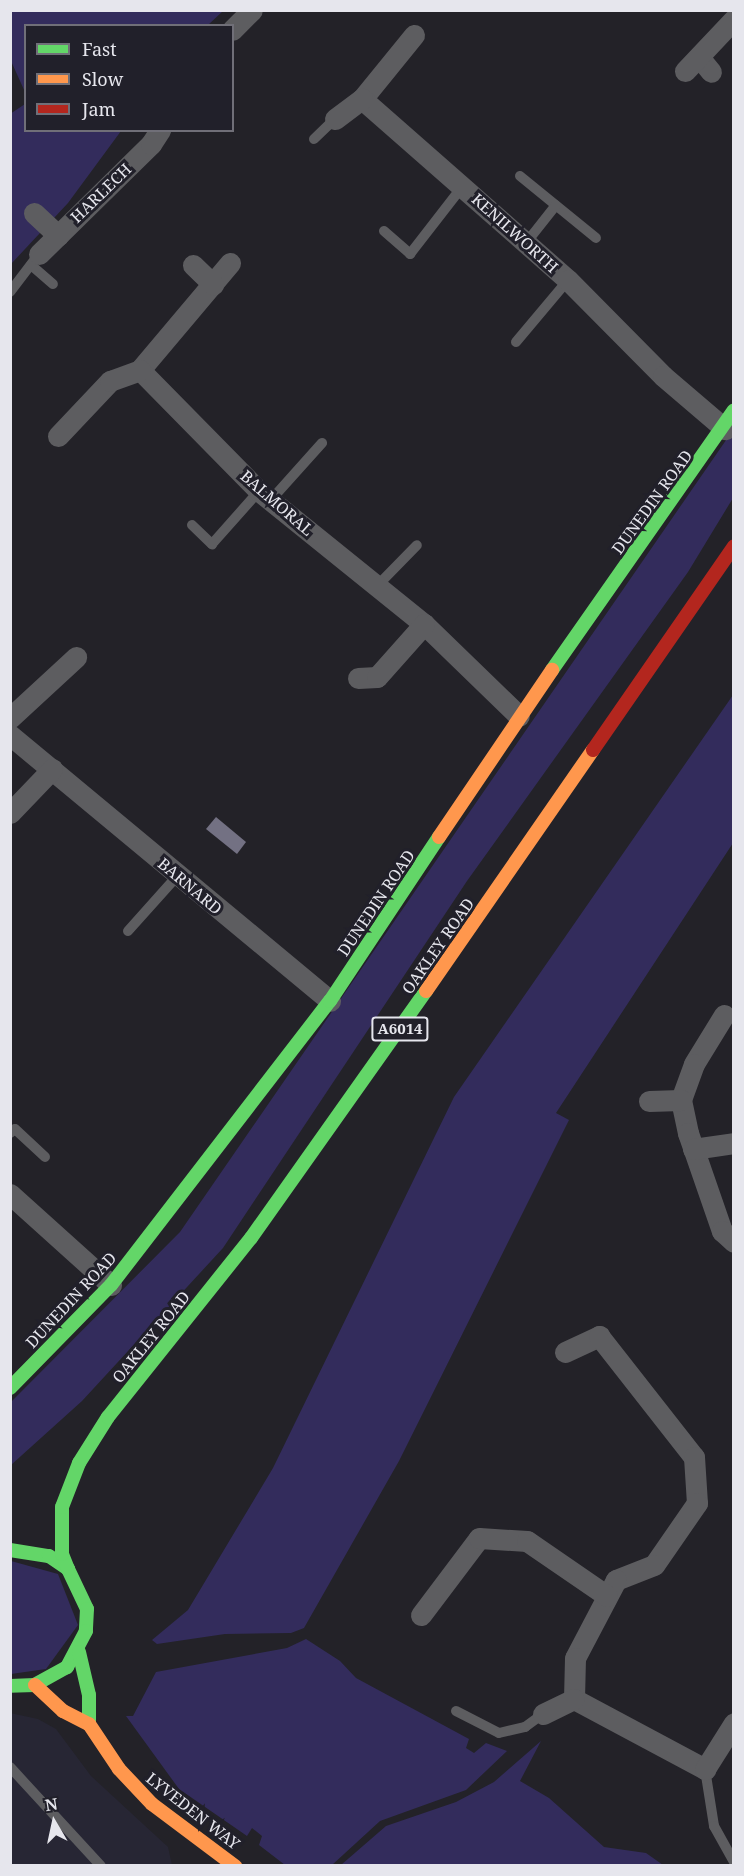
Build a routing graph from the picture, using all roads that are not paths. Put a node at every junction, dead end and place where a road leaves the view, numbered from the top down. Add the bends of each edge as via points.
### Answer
1 (252, 10) edge
2 (734, 19) edge
3 (234, 28) edge
4 (414, 35) dead end
5 (698, 67) dead end
6 (362, 99) junction
7 (335, 119) joint
8 (159, 132) edge
9 (314, 139) dead end
10 (520, 176) dead end
11 (462, 187) junction
12 (556, 205) junction
13 (34, 213) dead end
14 (384, 231) dead end
15 (58, 235) junction
16 (596, 238) dead end
17 (526, 243) junction
18 (35, 259) junction
19 (230, 263) dead end
20 (193, 265) dead end
21 (568, 280) junction
22 (53, 284) dead end
23 (213, 284) junction
24 (10, 292) edge
25 (516, 342) dead end
26 (140, 370) junction
27 (729, 419) edge
28 (58, 436) dead end
29 (322, 443) dead end
30 (265, 496) junction
31 (192, 525) dead end
32 (417, 545) dead end
33 (734, 546) edge
34 (377, 586) junction
35 (424, 624) junction
36 (76, 657) dead end
37 (358, 678) dead end
38 (519, 716) junction
39 (10, 718) edge
40 (10, 735) edge
41 (52, 769) junction
42 (10, 813) edge
43 (178, 875) junction
44 (128, 931) dead end
45 (330, 1001) junction
46 (724, 1015) dead end
47 (681, 1100) junction
48 (650, 1101) dead end
49 (10, 1133) edge
50 (734, 1143) edge
51 (693, 1149) junction
52 (45, 1156) dead end
53 (10, 1194) edge
54 (734, 1242) edge
55 (111, 1285) junction
56 (565, 1352) dead end
57 (10, 1388) edge
58 (62, 1507) junction
59 (46, 1519) dead end
60 (14, 1545) edge
61 (68, 1569) junction
62 (607, 1596) junction
63 (421, 1615) dead end
64 (79, 1652) junction
65 (35, 1685) junction
66 (10, 1686) edge
67 (574, 1700) junction
68 (456, 1711) dead end
69 (543, 1714) joint
70 (734, 1723) edge
71 (89, 1724) junction
72 (10, 1767) edge
73 (705, 1769) junction
74 (210, 1858) edge
75 (734, 1862) edge
76 (101, 1866) edge
77 (235, 1866) edge

1 - 3 street
2 - 5 street
4 - 6 street
6 - 7 street
6 - 11 street, KENILWORTH
7 - 9 lane
8 - 15 street, HARLECH via 152,144
10 - 12 lane
11 - 14 lane via 410,254
11 - 17 street, KENILWORTH
12 - 16 lane
12 - 17 lane
13 - 15 street
15 - 18 street, HARLECH
17 - 21 street, KENILWORTH
18 - 22 lane
18 - 24 lane
19 - 23 street
20 - 23 street
21 - 25 lane
21 - 27 street, KENILWORTH via 663,376
23 - 26 street
26 - 28 street via 110,381
26 - 30 street, BALMORAL
27 - 38 street, DUNEDIN ROAD
29 - 30 lane
30 - 31 lane via 212,544
30 - 34 street, BALMORAL
32 - 34 lane
33 - 58 street, OAKLEY ROAD / A6014 via 352,1098 251,1238 108,1417 79,1463
34 - 35 street, BALMORAL
35 - 37 street via 377,677
35 - 38 street, BALMORAL
36 - 39 street
38 - 45 street, DUNEDIN ROAD
40 - 41 street, BARNARD
41 - 42 street
41 - 43 street, BARNARD
43 - 44 lane
43 - 45 street, BARNARD
45 - 55 street, DUNEDIN ROAD
46 - 47 street via 694,1064
47 - 48 street
47 - 51 street
49 - 52 lane via 15,1128
50 - 51 street
51 - 54 street via 723,1232
53 - 55 street
55 - 57 street, DUNEDIN ROAD
56 - 62 street via 599,1336 694,1457 698,1503 654,1565 616,1580
58 - 59 street
58 - 61 street, OAKLEY ROAD via 62,1554
60 - 61 street via 50,1556
61 - 64 street, OAKLEY ROAD via 87,1609 86,1631
62 - 63 street via 527,1541 479,1538
62 - 67 street via 575,1658
64 - 65 street via 67,1667
64 - 71 street via 89,1695
65 - 66 street
65 - 71 street, LYVEDEN WAY via 63,1711
67 - 69 street
67 - 73 street
68 - 69 lane via 499,1733 525,1727
70 - 73 street
71 - 74 street, LYVEDEN WAY via 136,1788
72 - 76 lane
73 - 75 lane via 714,1826
74 - 77 street, LYVEDEN WAY

